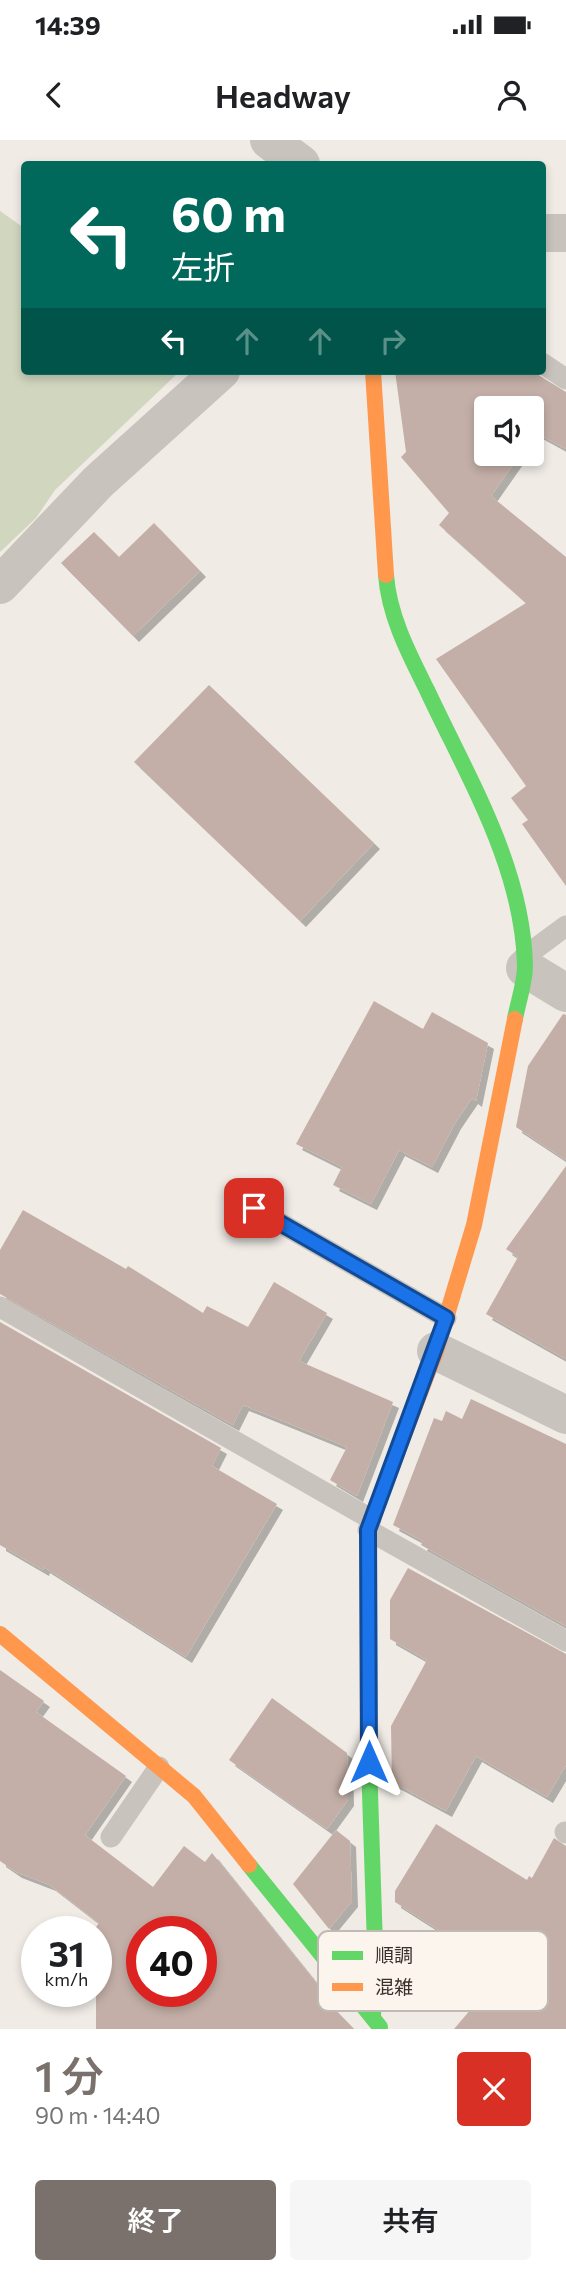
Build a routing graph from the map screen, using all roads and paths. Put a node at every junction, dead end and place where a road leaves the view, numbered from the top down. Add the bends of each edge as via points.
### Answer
1 (269, 140) edge
2 (297, 161) edge
3 (546, 366) edge
4 (217, 375) edge
5 (373, 375) edge
6 (566, 379) edge
7 (0, 584) edge
8 (566, 926) edge
9 (525, 962) junction
10 (566, 993) edge
11 (254, 1208) dead end
12 (0, 1307) edge
13 (441, 1334) junction
14 (566, 1415) edge
15 (370, 1524) junction
16 (0, 1634) edge
17 (566, 1641) edge
18 (159, 1767) junction
19 (111, 1837) dead end
20 (375, 1931) edge
21 (318, 1950) edge

1 - 2 street
3 - 6 lane
4 - 7 street via 99,482
5 - 9 street via 388,599 498,840 516,900
8 - 9 lane
9 - 10 street
9 - 13 street via 474,1225
11 - 13 lane
12 - 15 lane
13 - 14 street
13 - 15 street
15 - 17 lane
15 - 20 street via 369,1762
16 - 18 street
18 - 19 lane
18 - 21 street via 194,1796

